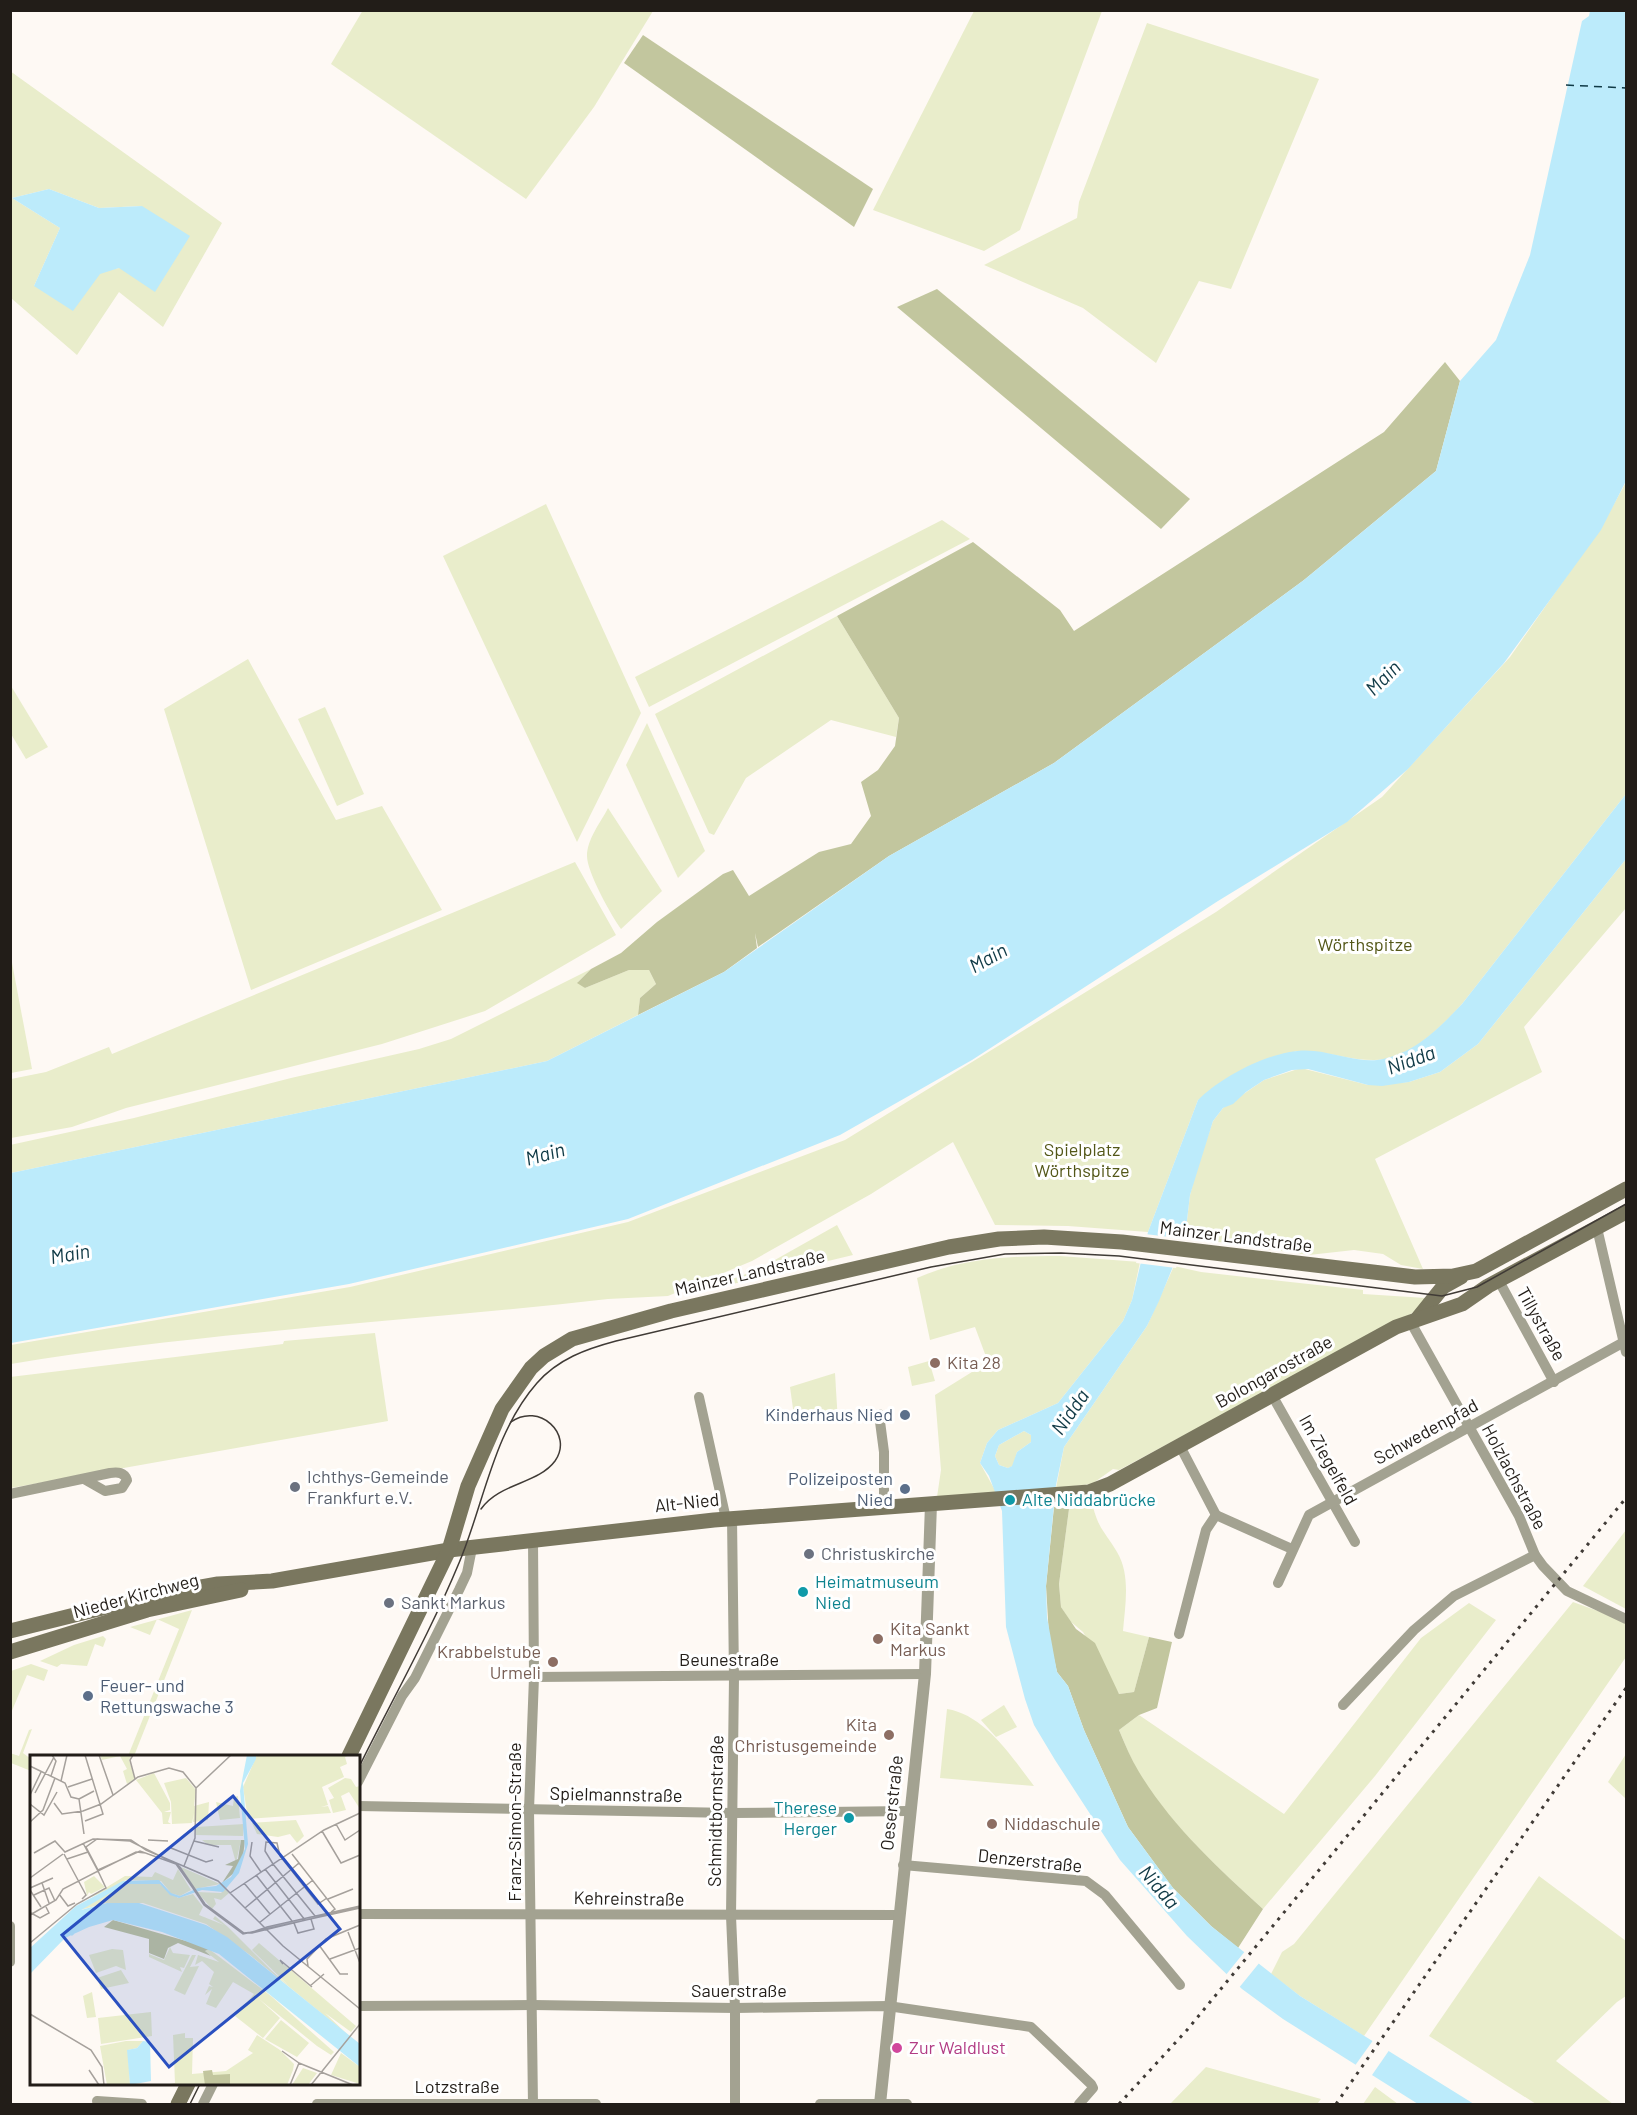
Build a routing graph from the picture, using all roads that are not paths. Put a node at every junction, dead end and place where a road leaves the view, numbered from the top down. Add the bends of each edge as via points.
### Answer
1 (1626, 1189) edge
2 (1626, 1212) edge
3 (1596, 1228) junction
4 (1476, 1270) junction
5 (1415, 1277) junction
6 (1494, 1284) junction
7 (1440, 1299) junction
8 (1414, 1319) junction
9 (1625, 1347) edge
10 (1554, 1382) junction
11 (1272, 1395) junction
12 (699, 1397) dead end
13 (879, 1414) dead end
14 (1469, 1426) junction
15 (1179, 1446) junction
16 (84, 1479) dead end
17 (10, 1494) edge
18 (1332, 1503) junction
19 (936, 1504) junction
20 (884, 1508) junction
21 (1216, 1515) junction
22 (729, 1519) junction
23 (533, 1539) junction
24 (1355, 1542) dead end
25 (472, 1548) junction
26 (1292, 1549) junction
27 (448, 1550) junction
28 (1535, 1555) junction
29 (272, 1581) junction
30 (1278, 1583) dead end
31 (1626, 1619) edge
32 (10, 1631) edge
33 (1179, 1634) dead end
34 (10, 1652) edge
35 (925, 1674) junction
36 (534, 1677) junction
37 (734, 1677) junction
38 (1343, 1705) dead end
39 (349, 1755) edge
40 (360, 1778) edge
41 (360, 1806) edge
42 (529, 1810) junction
43 (909, 1811) junction
44 (732, 1813) junction
45 (903, 1865) junction
46 (360, 1914) edge
47 (532, 1914) junction
48 (899, 1915) junction
49 (731, 1916) junction
50 (10, 1926) edge
51 (10, 1962) edge
52 (1180, 1985) dead end
53 (533, 2005) junction
54 (360, 2006) edge
55 (888, 2006) junction
56 (735, 2008) junction
57 (188, 2085) edge
58 (212, 2085) edge
59 (97, 2101) dead end
60 (142, 2104) edge
61 (178, 2104) edge
62 (203, 2104) edge
63 (317, 2104) edge
64 (533, 2104) edge
65 (596, 2104) edge
66 (735, 2104) edge
67 (820, 2104) edge
68 (880, 2104) edge
69 (908, 2104) edge
70 (1079, 2104) edge

1 - 4 main road
2 - 3 main road
3 - 6 main road
3 - 9 street
4 - 5 main road via 1454,1276
4 - 7 main road
5 - 7 main road
5 - 27 main road, Mainzer Landstraße via 1122,1242 1044,1237 999,1239 671,1311 572,1339 531,1368 502,1408 468,1486
6 - 7 main road
6 - 7 main road via 1462,1304
6 - 10 street, Tillystraße
7 - 8 main road, Bolongarostraße
8 - 11 main road, Bolongarostraße
8 - 14 street, Holzlachstraße
9 - 10 street, Schwedenpfad
10 - 14 street, Schwedenpfad
11 - 15 main road, Bolongarostraße
11 - 18 street, Im Ziegelfeld
12 - 22 street, Schmidtbornstraße
13 - 20 street
14 - 18 street, Schwedenpfad
14 - 28 street, Holzlachstraße via 1519,1516
15 - 19 main road, Bolongarostraße via 1098,1490
15 - 21 street
16 - 17 street
18 - 24 street, Im Ziegelfeld
18 - 26 street, Schwedenpfad via 1309,1515
19 - 20 main road, Alt-Nied
19 - 35 street, Oeserstraße
20 - 22 main road, Alt-Nied
21 - 26 street
21 - 33 street via 1206,1530
22 - 23 main road, Alt-Nied
22 - 37 street, Schmidtbornstraße
23 - 25 main road, Alt-Nied
23 - 36 street, Franz-Simon-Straße
25 - 27 main road, Alt-Nied
25 - 40 street via 467,1573
26 - 30 street, Schwedenpfad
27 - 29 main road, Nieder Kirchweg
27 - 39 main road, Mainzer Landstraße
28 - 31 street, Holzlachstraße via 1567,1591
28 - 38 street, Holzlachstraße via 1454,1596 1414,1630
29 - 32 main road, Nieder Kirchweg via 218,1584 151,1596
29 - 34 main road, Nieder Kirchweg via 147,1610
35 - 37 street, Beunestraße
35 - 43 street, Oeserstraße
36 - 37 street, Beunestraße
36 - 42 street, Franz-Simon-Straße
37 - 44 street, Schmidtbornstraße
41 - 42 street, Spielmannstraße
42 - 44 street, Spielmannstraße
42 - 47 street, Franz-Simon-Straße
43 - 44 street, Spielmannstraße
43 - 45 street, Oeserstraße
44 - 49 street, Schmidtbornstraße
45 - 48 street, Oeserstraße
45 - 52 street, Denzerstraße via 1086,1881 1106,1895
46 - 47 street, Kehreinstraße
47 - 49 street, Kehreinstraße
47 - 53 street, Franz-Simon-Straße
48 - 49 street, Kehreinstraße
48 - 55 street, Oeserstraße
49 - 56 street, Schmidtbornstraße
50 - 51 street
53 - 54 street, Sauerstraße
53 - 56 street, Sauerstraße
53 - 64 street, Franz-Simon-Straße
55 - 56 street, Sauerstraße
55 - 68 street, Oeserstraße
55 - 70 street, Sauerstraße via 1031,2027 1093,2088
56 - 66 street, Schmidtbornstraße
57 - 61 main road
58 - 62 street
59 - 60 street
63 - 64 street, Lotzstraße
64 - 65 street, Lotzstraße
67 - 68 street
68 - 69 street

